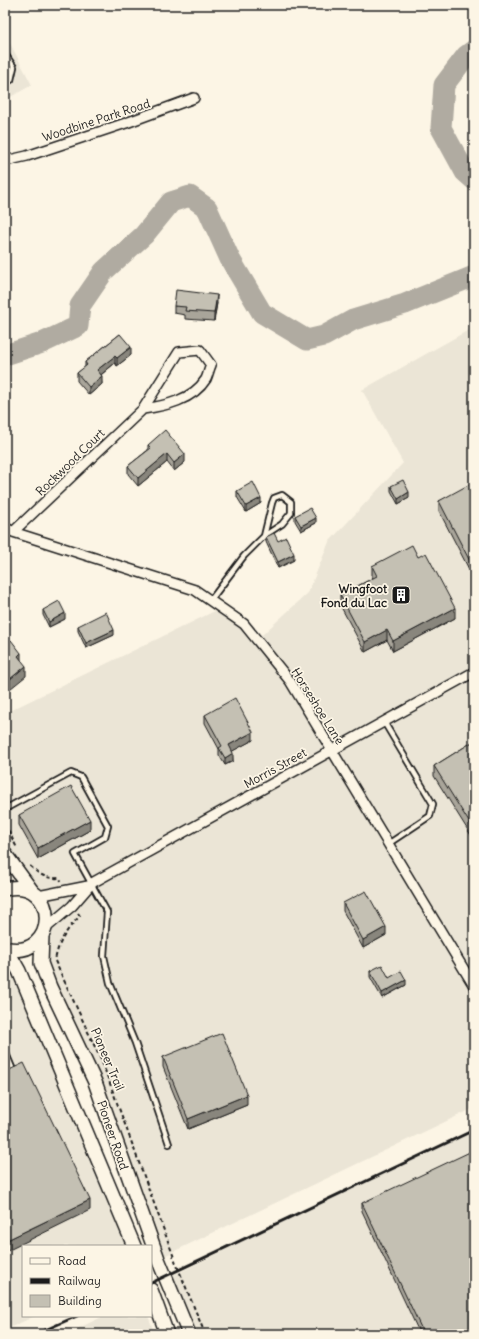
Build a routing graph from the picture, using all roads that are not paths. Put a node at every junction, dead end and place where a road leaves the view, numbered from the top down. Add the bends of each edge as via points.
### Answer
1 (5, 54) edge
2 (5, 83) edge
3 (194, 98) dead end
4 (5, 161) edge
5 (143, 409) junction
6 (9, 530) edge
7 (264, 536) junction
8 (210, 601) junction
9 (474, 672) edge
10 (384, 722) junction
11 (332, 750) junction
12 (5, 808) edge
13 (388, 844) junction
14 (5, 854) edge
15 (90, 884) junction
16 (5, 889) edge
17 (35, 894) junction
18 (44, 932) junction
19 (6, 948) edge
20 (474, 986) edge
21 (5, 1051) edge
22 (14, 1070) edge
23 (170, 1144) dead end
24 (134, 1245) edge
25 (152, 1293) edge
26 (167, 1334) edge
27 (189, 1334) edge

1 - 2 lane via 14,67 11,80
3 - 4 street, Woodbine Park Road via 126,123
5 - 5 street, Rockwood Court via 164,406 190,395 205,380 211,365 200,350 179,352
5 - 6 street, Rockwood Court
6 - 8 street, Horseshoe Lane via 195,590
7 - 7 lane via 274,498 282,495 291,502 291,513 282,524
7 - 8 lane via 244,556
8 - 11 street, Horseshoe Lane via 244,624 290,681
9 - 10 street, Morris Street
10 - 11 street, Morris Street
10 - 13 lane via 433,804 430,816
11 - 13 street, Horseshoe Lane
11 - 15 street, Morris Street
12 - 15 lane via 71,773 81,776 108,826 106,837 75,854
13 - 20 street, Horseshoe Lane
14 - 17 main road
15 - 17 street, Morris Street
15 - 18 street, Morris Street via 72,906
15 - 23 lane via 107,912 104,956 110,983 135,1043
16 - 17 main road via 23,888
17 - 18 main road, Pioneer Road via 46,909
18 - 19 main road via 35,944 26,948
18 - 27 main road, Pioneer Road via 41,963 95,1082 158,1259
19 - 24 main road, Pioneer Road via 19,971
21 - 22 lane
25 - 26 main road

